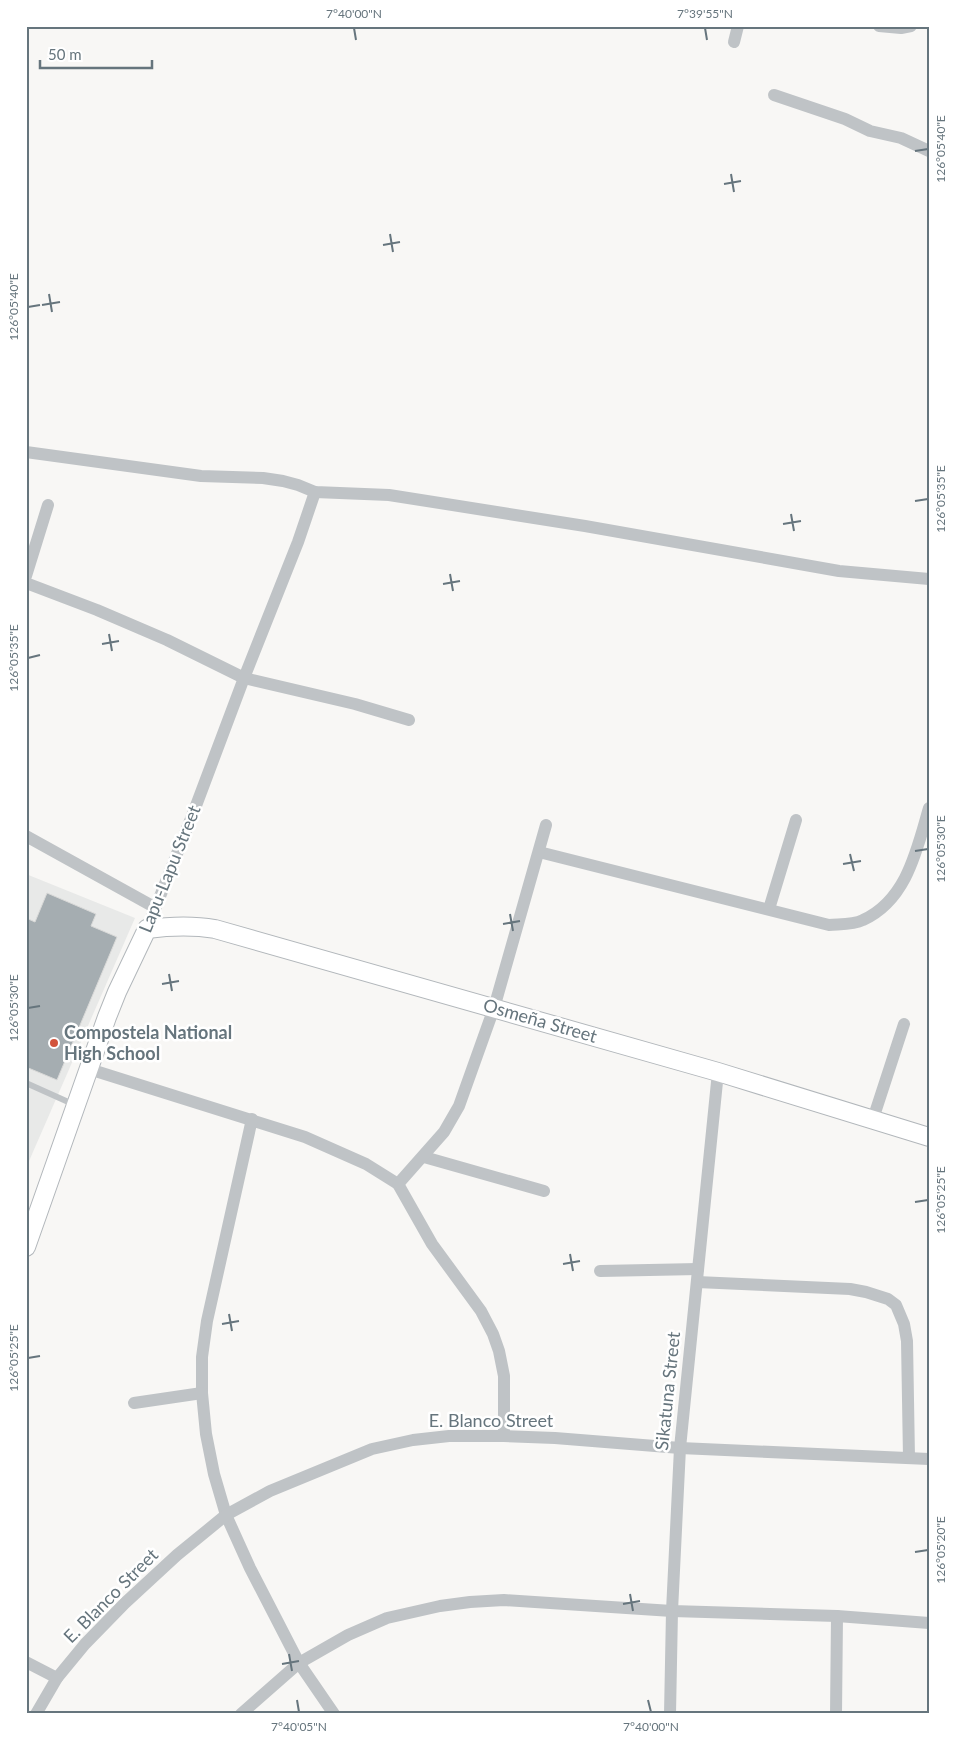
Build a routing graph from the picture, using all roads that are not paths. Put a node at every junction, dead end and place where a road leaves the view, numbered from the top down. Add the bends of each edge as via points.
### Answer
1 (738, 26) edge
2 (879, 26) edge
3 (911, 26) edge
4 (734, 42) dead end
5 (774, 95) dead end
6 (929, 150) edge
7 (26, 452) edge
8 (315, 492) junction
9 (48, 505) dead end
10 (26, 576) edge
11 (929, 579) edge
12 (26, 583) edge
13 (244, 678) junction
14 (408, 720) dead end
15 (929, 808) edge
16 (796, 820) dead end
17 (546, 825) dead end
18 (28, 837) edge
19 (538, 852) junction
20 (156, 908) junction
21 (769, 909) junction
22 (147, 929) junction
23 (494, 1008) junction
24 (904, 1024) dead end
25 (89, 1069) junction
26 (718, 1072) junction
27 (26, 1083) edge
28 (76, 1105) junction
29 (252, 1119) junction
30 (873, 1119) junction
31 (929, 1137) edge
32 (424, 1157) junction
33 (398, 1184) junction
34 (544, 1191) dead end
35 (26, 1247) edge
36 (600, 1271) dead end
37 (697, 1276) junction
38 (202, 1393) junction
39 (134, 1403) dead end
40 (504, 1436) junction
41 (680, 1448) junction
42 (909, 1458) junction
43 (929, 1460) edge
44 (226, 1515) junction
45 (672, 1611) junction
46 (837, 1616) junction
47 (929, 1623) edge
48 (26, 1662) edge
49 (299, 1663) junction
50 (57, 1678) junction
51 (36, 1714) edge
52 (241, 1714) edge
53 (334, 1714) edge
54 (670, 1714) edge
55 (836, 1714) edge

1 - 4 street
2 - 3 street
5 - 6 street
7 - 8 street via 201,476 263,478
8 - 11 street via 389,494 839,571
8 - 13 street, Lapu-Lapu Street
9 - 10 street
12 - 13 street via 167,640
13 - 14 street
13 - 20 street, Lapu-Lapu Street
15 - 21 street via 907,873 894,897 882,909 862,921 829,925
16 - 21 street
17 - 19 street
18 - 20 street
19 - 21 street
19 - 23 street
20 - 22 street, Lapu-Lapu Street
22 - 23 street, Osmeña Street via 181,926 215,929
22 - 25 street, Lapu-Lapu Street via 117,992
23 - 26 street, Osmeña Street
23 - 32 street via 459,1106
24 - 30 street
25 - 28 street, Lapu-Lapu Street
25 - 29 street
26 - 30 street, Osmeña Street
26 - 37 street, Sikatuna Street
27 - 28 lane
28 - 35 street, Lapu-Lapu Street
29 - 33 street via 337,1150
29 - 38 street via 207,1321
30 - 31 street, Osmeña Street
32 - 33 street
32 - 34 street
33 - 40 street via 432,1244 481,1311 493,1334 504,1376
36 - 37 street
37 - 41 street, Sikatuna Street
37 - 42 street via 850,1289 888,1299 896,1305 904,1324 906,1341
38 - 39 street
38 - 44 street via 206,1434
40 - 41 street, E. Blanco Street
40 - 44 street, E. Blanco Street via 449,1436 372,1449 270,1491
41 - 42 street, E. Blanco Street
41 - 45 street, Sikatuna Street
42 - 43 street, E. Blanco Street
44 - 49 street
44 - 50 street, E. Blanco Street via 125,1603
45 - 46 street
45 - 49 street via 504,1600 440,1606 387,1618 348,1635
45 - 54 street, Sikatuna Street
46 - 47 street
46 - 55 street
48 - 50 street
49 - 52 street
49 - 53 street
50 - 51 street, E. Blanco Street

